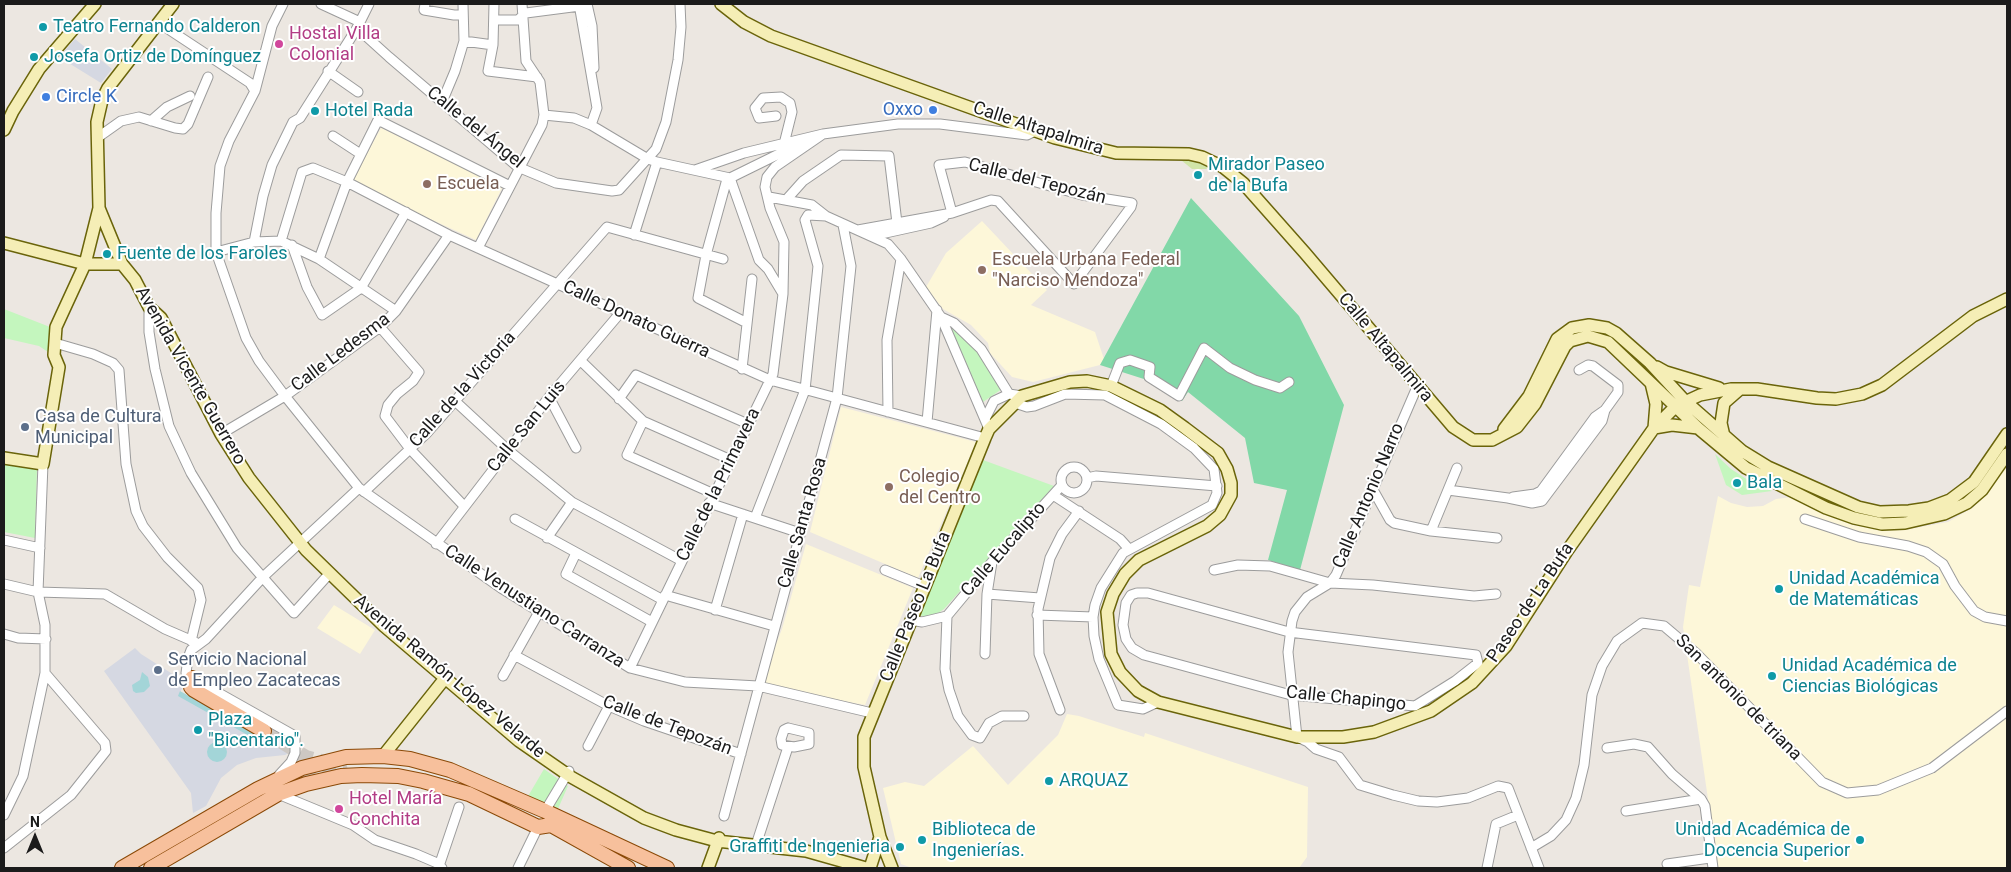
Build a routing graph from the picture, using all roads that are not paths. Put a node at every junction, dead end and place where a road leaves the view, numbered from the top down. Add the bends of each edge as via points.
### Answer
1 (95, 4) edge
2 (173, 4) edge
3 (283, 4) edge
4 (321, 4) edge
5 (369, 4) edge
6 (425, 4) edge
7 (463, 4) edge
8 (494, 4) edge
9 (522, 4) edge
10 (680, 4) edge
11 (721, 4) edge
12 (582, 5) edge
13 (462, 14) junction
14 (522, 17) junction
15 (494, 20) junction
16 (159, 23) junction
17 (359, 25) junction
18 (464, 41) junction
19 (493, 45) junction
20 (328, 71) junction
21 (208, 77) dead end
22 (537, 77) junction
23 (254, 91) junction
24 (358, 92) dead end
25 (190, 96) dead end
26 (442, 102) junction
27 (544, 115) junction
28 (776, 116) dead end
29 (151, 121) junction
30 (590, 125) junction
31 (4, 130) edge
32 (1035, 131) junction
33 (823, 134) junction
34 (333, 136) dead end
35 (97, 138) junction
36 (802, 139) junction
37 (784, 144) junction
38 (359, 153) junction
39 (648, 159) junction
40 (657, 162) junction
41 (518, 167) junction
42 (695, 170) junction
43 (728, 178) junction
44 (346, 182) junction
45 (510, 186) junction
46 (769, 197) junction
47 (786, 200) junction
48 (99, 208) junction
49 (406, 212) junction
50 (952, 213) junction
51 (826, 216) junction
52 (897, 223) junction
53 (843, 225) junction
54 (858, 230) junction
55 (634, 234) junction
56 (449, 235) junction
57 (872, 236) junction
58 (281, 241) junction
59 (254, 242) junction
60 (4, 243) edge
61 (292, 245) junction
62 (478, 248) junction
63 (216, 252) junction
64 (706, 255) junction
65 (319, 259) junction
66 (723, 259) dead end
67 (901, 259) junction
68 (86, 264) junction
69 (122, 264) junction
70 (752, 279) dead end
71 (556, 283) junction
72 (361, 288) junction
73 (783, 294) junction
74 (2007, 299) edge
75 (149, 307) junction
76 (396, 311) junction
77 (621, 312) junction
78 (939, 314) junction
79 (747, 323) junction
80 (380, 327) junction
81 (55, 343) junction
82 (582, 361) junction
83 (1650, 363) junction
84 (742, 369) junction
85 (1579, 370) dead end
86 (770, 380) junction
87 (1288, 382) dead end
88 (1650, 382) junction
89 (1111, 386) junction
90 (1416, 386) junction
91 (1741, 388) junction
92 (1724, 389) junction
93 (805, 390) junction
94 (284, 396) junction
95 (549, 397) junction
96 (837, 398) junction
97 (1015, 398) junction
98 (619, 399) junction
99 (455, 401) junction
100 (1680, 404) junction
101 (888, 412) junction
102 (643, 421) junction
103 (927, 422) junction
104 (748, 424) junction
105 (986, 428) junction
106 (1654, 428) junction
107 (1698, 428) junction
108 (221, 434) junction
109 (2007, 434) edge
110 (1724, 436) junction
111 (1492, 440) junction
112 (576, 448) dead end
113 (410, 449) junction
114 (508, 450) junction
115 (2007, 454) edge
116 (4, 458) edge
117 (731, 460) junction
118 (43, 464) junction
119 (1457, 468) dead end
120 (1087, 478) junction
121 (1062, 485) junction
122 (1217, 486) junction
123 (1372, 488) junction
124 (362, 490) junction
125 (1448, 490) junction
126 (714, 494) junction
127 (1053, 494) junction
128 (572, 502) junction
129 (709, 503) junction
130 (464, 506) junction
131 (1079, 511) junction
132 (743, 514) junction
133 (755, 518) junction
134 (515, 519) dead end
135 (1805, 519) dead end
136 (1431, 531) junction
137 (800, 533) junction
138 (547, 538) junction
139 (1497, 538) dead end
140 (298, 539) junction
141 (4, 540) edge
142 (436, 544) junction
143 (40, 548) junction
144 (1129, 549) junction
145 (576, 553) junction
146 (682, 561) junction
147 (992, 562) junction
148 (885, 570) dead end
149 (1214, 570) dead end
150 (329, 574) junction
151 (263, 577) junction
152 (1330, 583) junction
153 (4, 584) edge
154 (924, 586) junction
155 (38, 592) junction
156 (986, 594) junction
157 (1496, 594) dead end
158 (664, 598) junction
159 (1040, 598) junction
160 (715, 610) junction
161 (539, 612) junction
162 (1037, 615) junction
163 (947, 616) junction
164 (1093, 616) junction
165 (910, 620) junction
166 (2003, 621) edge
167 (652, 622) junction
168 (774, 626) junction
169 (1289, 632) junction
170 (4, 634) edge
171 (46, 639) junction
172 (195, 642) junction
173 (985, 654) dead end
174 (514, 655) junction
175 (630, 668) junction
176 (45, 673) junction
177 (504, 676) dead end
178 (192, 678) junction
179 (446, 678) junction
180 (758, 686) junction
181 (1291, 695) junction
182 (1158, 702) junction
183 (609, 706) junction
184 (1060, 710) dead end
185 (2007, 712) edge
186 (872, 713) junction
187 (1024, 716) dead end
188 (264, 731) tunnel mouth
189 (1297, 737) junction
190 (588, 746) dead end
191 (788, 748) dead end
192 (1607, 748) dead end
193 (741, 754) junction
194 (383, 756) junction
195 (351, 766) tunnel mouth
196 (568, 773) junction
197 (274, 788) junction
198 (469, 794) junction
199 (1701, 799) junction
200 (459, 807) dead end
201 (545, 810) junction
202 (1626, 811) dead end
203 (4, 815) edge
204 (1518, 815) junction
205 (724, 816) dead end
206 (538, 827) junction
207 (880, 836) junction
208 (718, 839) junction
209 (184, 840) tunnel mouth
210 (757, 842) junction
211 (4, 848) edge
212 (1531, 848) junction
213 (1710, 858) junction
214 (1667, 864) dead end
215 (159, 866) edge
216 (440, 867) edge
217 (122, 868) edge
218 (138, 868) edge
219 (518, 868) edge
220 (628, 868) edge
221 (667, 868) edge
222 (708, 868) edge
223 (871, 868) edge
224 (892, 868) edge
225 (1487, 868) edge
226 (1539, 868) edge
227 (1713, 868) edge

1 - 31 street via 39,69
2 - 16 street
3 - 23 street, Calle Venustiano Carranza via 272,26
4 - 17 street, Calle del Ángel
5 - 17 street
6 - 13 street via 424,10 454,16
7 - 13 street
8 - 15 street
9 - 14 street
10 - 39 street via 681,28 671,98 656,149
11 - 32 street, Calle Altapalmira via 744,22 771,36
12 - 14 street via 526,13
12 - 30 street via 597,108
13 - 18 street
14 - 15 street via 518,20
14 - 22 street via 526,61
15 - 19 street
16 - 23 street via 250,83
16 - 35 street via 108,88 98,114
17 - 20 street
17 - 26 street, Calle del Ángel
18 - 19 street
18 - 26 street
19 - 22 street via 488,71
20 - 24 street
20 - 59 street via 300,118 293,122 272,165
21 - 29 street via 183,129
22 - 27 street
23 - 63 street, Calle Venustiano Carranza via 220,166
25 - 29 street via 167,107
26 - 41 street, Calle del Ángel
27 - 30 street via 574,118
27 - 41 street via 542,125
28 - 37 street via 759,118 755,108 763,98 790,102 792,112
29 - 35 street via 139,117 121,121
30 - 39 street
32 - 33 street via 1027,135 940,124 898,124
32 - 90 street, Calle Altapalmira via 1116,154 1188,154 1202,157 1233,173
33 - 36 street
33 - 46 street, Calle de la Primavera via 769,174 765,187
34 - 38 street
35 - 48 street
36 - 37 street
36 - 43 street via 791,148
37 - 42 street
38 - 44 street
38 - 45 street via 378,120
39 - 40 street
39 - 41 street, Calle del Ángel via 619,190 612,191 556,183
40 - 42 street
40 - 55 street
41 - 45 street
42 - 43 street
43 - 64 street
43 - 73 street via 760,260
44 - 49 street, Calle Donato Guerra
44 - 58 street, Calle Donato Guerra via 313,168 302,172
44 - 65 street
45 - 62 street
46 - 47 street
46 - 73 street, Calle de la Primavera via 770,208 784,242
47 - 51 street via 812,205
47 - 52 street via 803,181 841,155 889,156
48 - 68 street
48 - 69 street, Avenida Vicente Guerrero
49 - 56 street, Calle Donato Guerra
49 - 72 street
50 - 50 street, Calle del Tepozán via 939,165 966,162 1082,195 1132,203 1074,284 998,201 991,200
50 - 52 street, Calle del Tepozán
50 - 57 street, Calle del Tepozán via 931,224
51 - 53 street
51 - 93 street via 808,215 804,220 818,266
52 - 54 street, Calle del Tepozán
53 - 54 street
53 - 96 street, Calle Santa Rosa via 850,266
54 - 57 street
55 - 64 street
55 - 71 street, Calle de la Victoria via 607,227
56 - 62 street, Calle Donato Guerra
56 - 76 street, Calle Ledesma
57 - 67 street via 888,244
58 - 59 street
58 - 61 street
59 - 63 street
60 - 68 street
61 - 65 street
61 - 72 street via 307,287 322,315
62 - 71 street, Calle Donato Guerra
63 - 94 street, Calle Venustiano Carranza via 246,338
64 - 66 street
64 - 79 street via 698,298
65 - 72 street
67 - 78 street
67 - 101 street via 887,340
68 - 69 street
68 - 81 street via 56,327
69 - 75 street, Avenida Vicente Guerrero via 135,280
70 - 79 street
71 - 77 street, Calle Donato Guerra
71 - 99 street, Calle de la Victoria
72 - 76 street
73 - 86 street, Calle de la Primavera
74 - 91 street via 1973,316 1882,385 1862,394 1836,399
75 - 108 street, Avenida Vicente Guerrero via 161,318
75 - 151 street via 155,369 176,444 237,548
76 - 80 street, Calle Ledesma
77 - 82 street, Calle San Luis
77 - 84 street, Calle Donato Guerra
78 - 97 street via 954,323 981,349
78 - 103 street
78 - 105 street
79 - 84 street
80 - 94 street, Calle Ledesma
80 - 113 street via 419,372 388,405 385,416
81 - 118 street via 54,355 59,368
81 - 172 street via 93,354 120,370 126,464 136,511 143,526 167,557 198,588 201,600
82 - 95 street, Calle San Luis
82 - 98 street
83 - 92 street via 1666,372
83 - 100 street
83 - 111 street via 1607,328 1585,326 1568,331 1554,342 1520,411
84 - 86 street, Calle Donato Guerra
85 - 125 street via 1593,366 1618,385 1618,392 1605,410 1595,417 1541,490 1508,498
86 - 93 street, Calle Donato Guerra
86 - 104 street, Calle de la Primavera
87 - 89 street via 1280,388 1256,380 1230,368 1204,348 1179,396 1149,377 1150,367 1130,360 1120,363
88 - 100 street
88 - 106 street via 1656,404
88 - 111 street via 1608,342 1594,336 1579,337 1565,346 1540,397 1524,420 1508,434
89 - 97 street, Calle Paseo La Bufa via 1087,381 1070,382
89 - 182 street, Calle Paseo La Bufa via 1160,410 1218,453 1224,460 1231,483 1228,503 1220,515 1207,526 1139,560 1125,574 1107,612 1111,654 1120,672 1138,691
90 - 111 street, Calle Altapalmira via 1459,433 1473,440
90 - 123 street, Calle Antonio Narro
91 - 92 street
91 - 110 street via 1724,403 1721,423
92 - 100 street
93 - 96 street, Calle Donato Guerra
93 - 133 street
94 - 108 street, Calle Ledesma
94 - 124 street, Calle Venustiano Carranza
95 - 112 street
95 - 114 street, Calle San Luis
96 - 101 street, Calle Donato Guerra
96 - 137 street, Calle Santa Rosa
97 - 105 street, Calle Paseo La Bufa
97 - 122 street via 1027,407 1076,393 1105,395 1118,400 1161,424 1194,448 1214,469
98 - 102 street
98 - 104 street via 636,375
99 - 113 street, Calle de la Victoria
99 - 114 street
100 - 106 street, Paseo de La Bufa
100 - 107 street
100 - 110 street
101 - 103 street, Calle Donato Guerra
102 - 117 street
102 - 126 street via 627,455
103 - 105 street, Calle Donato Guerra
104 - 117 street, Calle de la Primavera
105 - 154 street, Calle Paseo La Bufa
106 - 107 street via 1672,424
106 - 189 street, Paseo de La Bufa via 1567,551 1506,646 1472,684 1431,711 1374,732 1342,737
107 - 115 street via 1746,468 1776,484 1843,514 1882,524 1926,520 1961,506 1991,479
108 - 140 street, Avenida Vicente Guerrero via 249,478
109 - 110 street via 1974,482 1959,495 1929,508 1894,512 1870,510 1829,496 1768,467
113 - 124 street, Calle de la Victoria
113 - 130 street
114 - 128 street
114 - 130 street, Calle San Luis
116 - 118 street
117 - 126 street, Calle de la Primavera
118 - 143 street
119 - 125 street
120 - 121 street via 1086,486 1079,492 1071,492
120 - 121 street via 1079,468 1071,468 1062,476
120 - 122 street via 1096,476
121 - 127 street, Calle Eucalipto
122 - 144 street via 1212,505 1203,512
123 - 136 street via 1390,520
123 - 152 street, Calle Antonio Narro
124 - 140 street, Calle de la Victoria
124 - 142 street, Calle Venustiano Carranza
125 - 136 street
126 - 129 street, Calle de la Primavera
127 - 131 street
127 - 147 street, Calle Eucalipto
128 - 138 street
128 - 146 street
129 - 132 street
129 - 146 street, Calle de la Primavera
130 - 142 street, Calle San Luis
131 - 144 street via 1120,539
131 - 159 street via 1050,558
132 - 133 street
132 - 160 street
133 - 137 street
134 - 138 street
135 - 166 street via 1859,537 1926,552 1942,564 1974,611
136 - 139 street
137 - 168 street, Calle Santa Rosa
138 - 145 street
140 - 150 street, Avenida Ramón López Velarde
140 - 151 street, Calle de la Victoria
140 - 179 street, Avenida Ramón López Velarde
141 - 143 street
142 - 161 street, Calle Venustiano Carranza
143 - 155 street
144 - 164 street via 1112,568 1101,588
145 - 158 street
145 - 167 street via 566,574
146 - 158 street, Calle de la Primavera
147 - 156 street
147 - 163 street, Calle Eucalipto
148 - 154 street
149 - 152 street via 1238,565 1270,566
150 - 151 street via 294,613
150 - 179 street, Avenida Ramón López Velarde
151 - 172 street, Calle de la Victoria
152 - 157 street via 1474,596
152 - 169 street, Calle Antonio Narro via 1301,604
153 - 155 street
154 - 165 street, Calle Paseo La Bufa
155 - 171 street
155 - 172 street via 105,594 165,629
156 - 159 street
156 - 173 street
158 - 160 street
158 - 167 street, Calle de la Primavera
159 - 162 street
160 - 168 street
161 - 174 street
161 - 175 street, Calle Venustiano Carranza
162 - 164 street
162 - 184 street via 1040,654
163 - 165 street via 922,622
163 - 187 street via 945,669 949,690 958,716 972,735 980,738 989,723 1002,716
164 - 182 street via 1099,659 1118,705 1143,709
165 - 186 street, Calle Paseo La Bufa
167 - 175 street, Calle de la Primavera
168 - 180 street, Calle Santa Rosa
169 - 181 street, Calle Antonio Narro
169 - 181 street, Calle Chapingo via 1148,593 1131,595 1126,603 1123,625 1132,648 1144,655
169 - 181 street, Calle Chapingo via 1476,655 1478,663 1415,706
170 - 171 street
171 - 176 street
172 - 178 street via 186,674
174 - 177 street
174 - 183 street, Calle de Tepozán
175 - 180 street, Calle Venustiano Carranza via 685,682
176 - 203 street via 23,776
176 - 211 street via 105,743 106,751 71,795
178 - 188 main road via 194,690
178 - 197 street via 295,736 297,745 291,762
179 - 194 street
179 - 196 street, Avenida Ramón López Velarde via 519,741
180 - 186 street, Calle Venustiano Carranza
180 - 193 street, Calle Santa Rosa
181 - 189 street, Calle Antonio Narro
182 - 189 street, Calle Paseo La Bufa
183 - 190 street
183 - 193 street, Calle de Tepozán
185 - 212 street, San antonio de triana via 1932,768 1878,790 1847,792 1822,782 1698,654 1664,626 1642,623 1617,641 1602,666 1592,695 1582,773 1566,820 1551,836
186 - 207 street, Calle Paseo La Bufa via 864,737 863,755
189 - 204 street via 1316,749 1339,757 1360,785 1418,801 1437,802 1468,798 1503,786 1508,788
191 - 210 street
192 - 199 street via 1634,744 1648,747
193 - 205 street, Calle Santa Rosa
194 - 197 main road via 346,757 302,768
194 - 201 main road via 410,759 450,770
195 - 198 main road via 394,767 422,772
196 - 201 street
196 - 208 street, Avenida Ramón López Velarde via 644,818 676,830
197 - 198 main road via 362,775 398,776
197 - 215 main road
197 - 216 street via 353,824 375,840 416,854
197 - 217 main road
198 - 206 main road
199 - 202 street
199 - 213 street via 1705,806
200 - 216 street
201 - 221 main road
204 - 212 street
204 - 225 street via 1496,824
206 - 219 street
206 - 220 main road via 551,826
207 - 223 street, Calle Paseo La Bufa
207 - 224 street
208 - 210 street, Avenida Ramón López Velarde
208 - 222 street
208 - 223 street, Avenida Ramón López Velarde via 806,850
209 - 218 main road
210 - 223 street, Avenida Ramón López Velarde via 807,847
212 - 226 street
213 - 214 street
213 - 227 street

